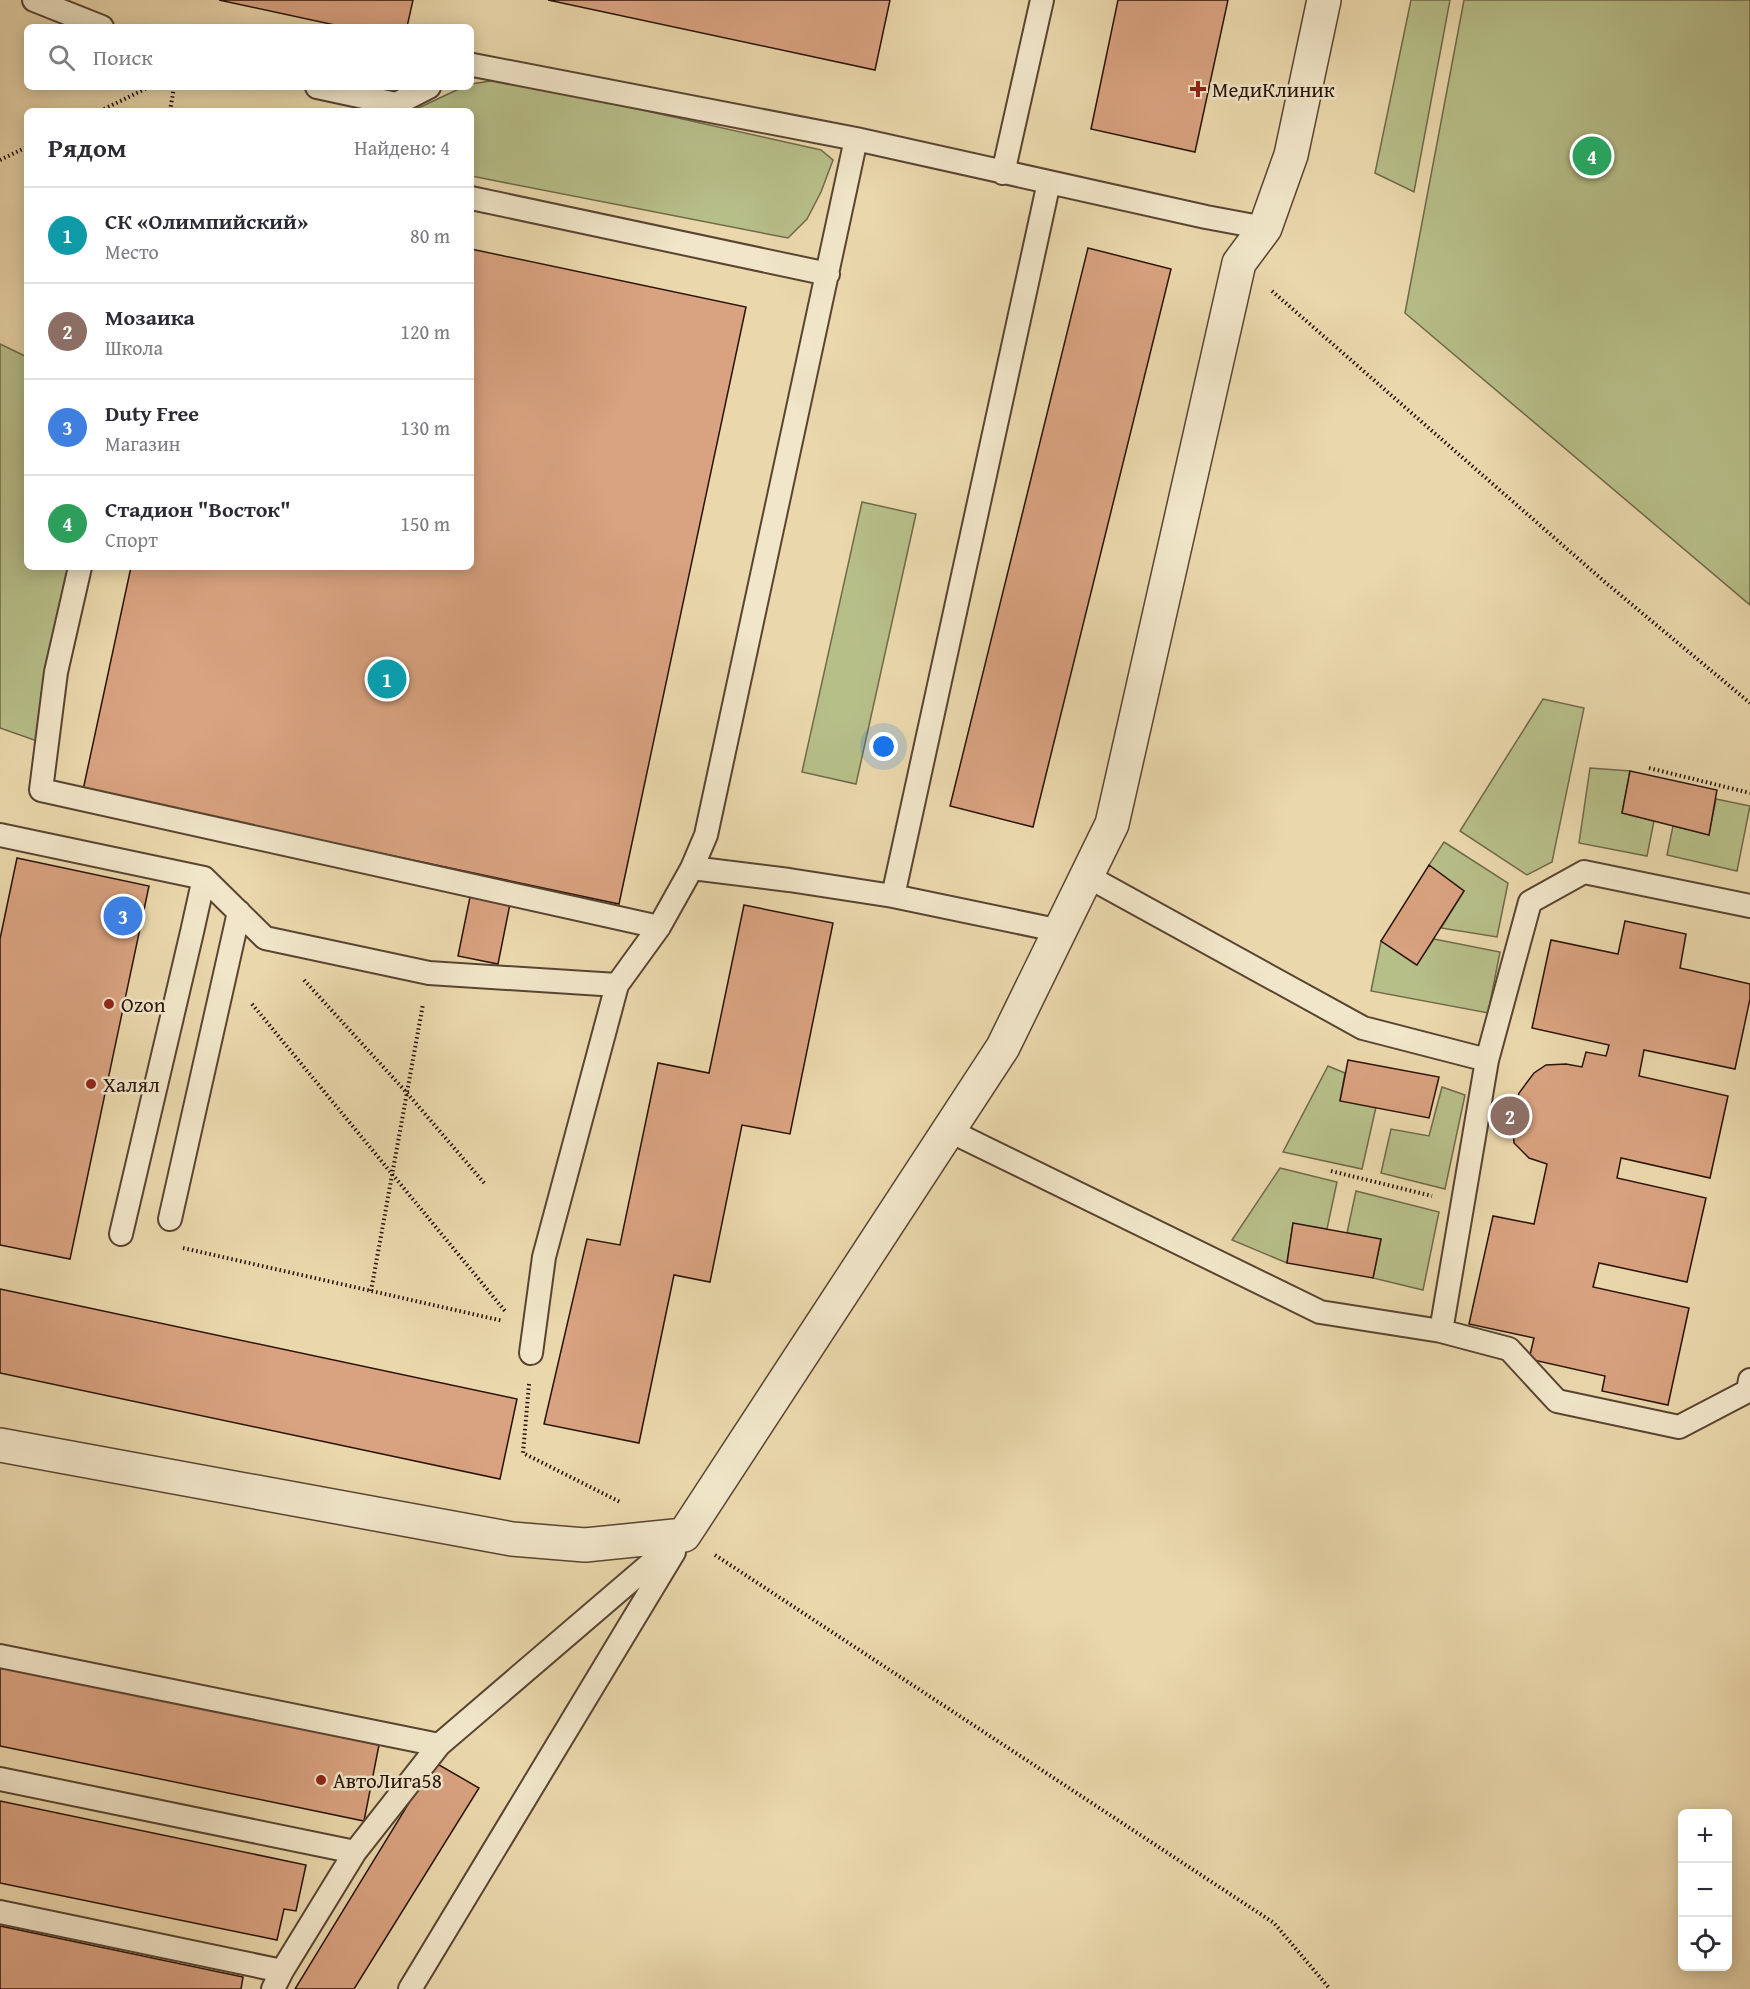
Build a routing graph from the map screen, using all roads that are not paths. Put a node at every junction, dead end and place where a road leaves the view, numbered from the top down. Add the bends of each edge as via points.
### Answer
1 (34, 0) edge
2 (1042, 0) edge
3 (1323, 0) edge
4 (94, 24) edge
5 (474, 65) edge
6 (331, 90) edge
7 (423, 90) edge
8 (856, 139) junction
9 (1003, 172) junction
10 (1049, 182) junction
11 (474, 199) edge
12 (1265, 228) junction
13 (828, 274) junction
14 (79, 570) edge
15 (0, 835) edge
16 (692, 868) junction
17 (1087, 876) junction
18 (204, 878) junction
19 (893, 896) junction
20 (1750, 906) edge
21 (239, 912) junction
22 (659, 927) junction
23 (1061, 931) junction
24 (618, 985) junction
25 (1487, 1060) junction
26 (948, 1130) junction
27 (170, 1219) dead end
28 (121, 1234) dead end
29 (1441, 1331) junction
30 (531, 1353) road end
31 (1750, 1380) edge
32 (0, 1445) edge
33 (684, 1535) junction
34 (0, 1656) edge
35 (439, 1745) junction
36 (0, 1779) edge
37 (355, 1852) junction
38 (0, 1912) edge
39 (278, 1980) edge
40 (410, 1989) edge

1 - 4 lane
2 - 9 lane
3 - 12 street via 1291,155
5 - 8 lane
6 - 7 lane via 396,104
8 - 9 lane
8 - 13 lane
9 - 10 lane
10 - 12 lane
10 - 19 lane
11 - 13 lane
12 - 17 street via 1239,263 1112,824
13 - 16 lane via 706,835
14 - 22 lane via 56,672 41,790
15 - 18 lane
16 - 19 lane
16 - 22 lane
17 - 23 street
17 - 25 lane via 1363,1028
18 - 21 lane
18 - 28 lane
19 - 23 lane
20 - 25 lane via 1584,872 1530,902
21 - 24 lane via 265,938 429,973
21 - 27 lane
22 - 24 lane
23 - 26 street via 1003,1047
24 - 30 lane via 544,1257
25 - 29 lane
26 - 29 lane via 1320,1312
26 - 33 street
29 - 31 lane via 1509,1349 1557,1401 1678,1427 1748,1390
32 - 33 street via 512,1539 585,1545
33 - 35 lane
33 - 40 lane
34 - 35 lane
35 - 37 lane
36 - 37 lane
37 - 39 lane
38 - 39 lane

